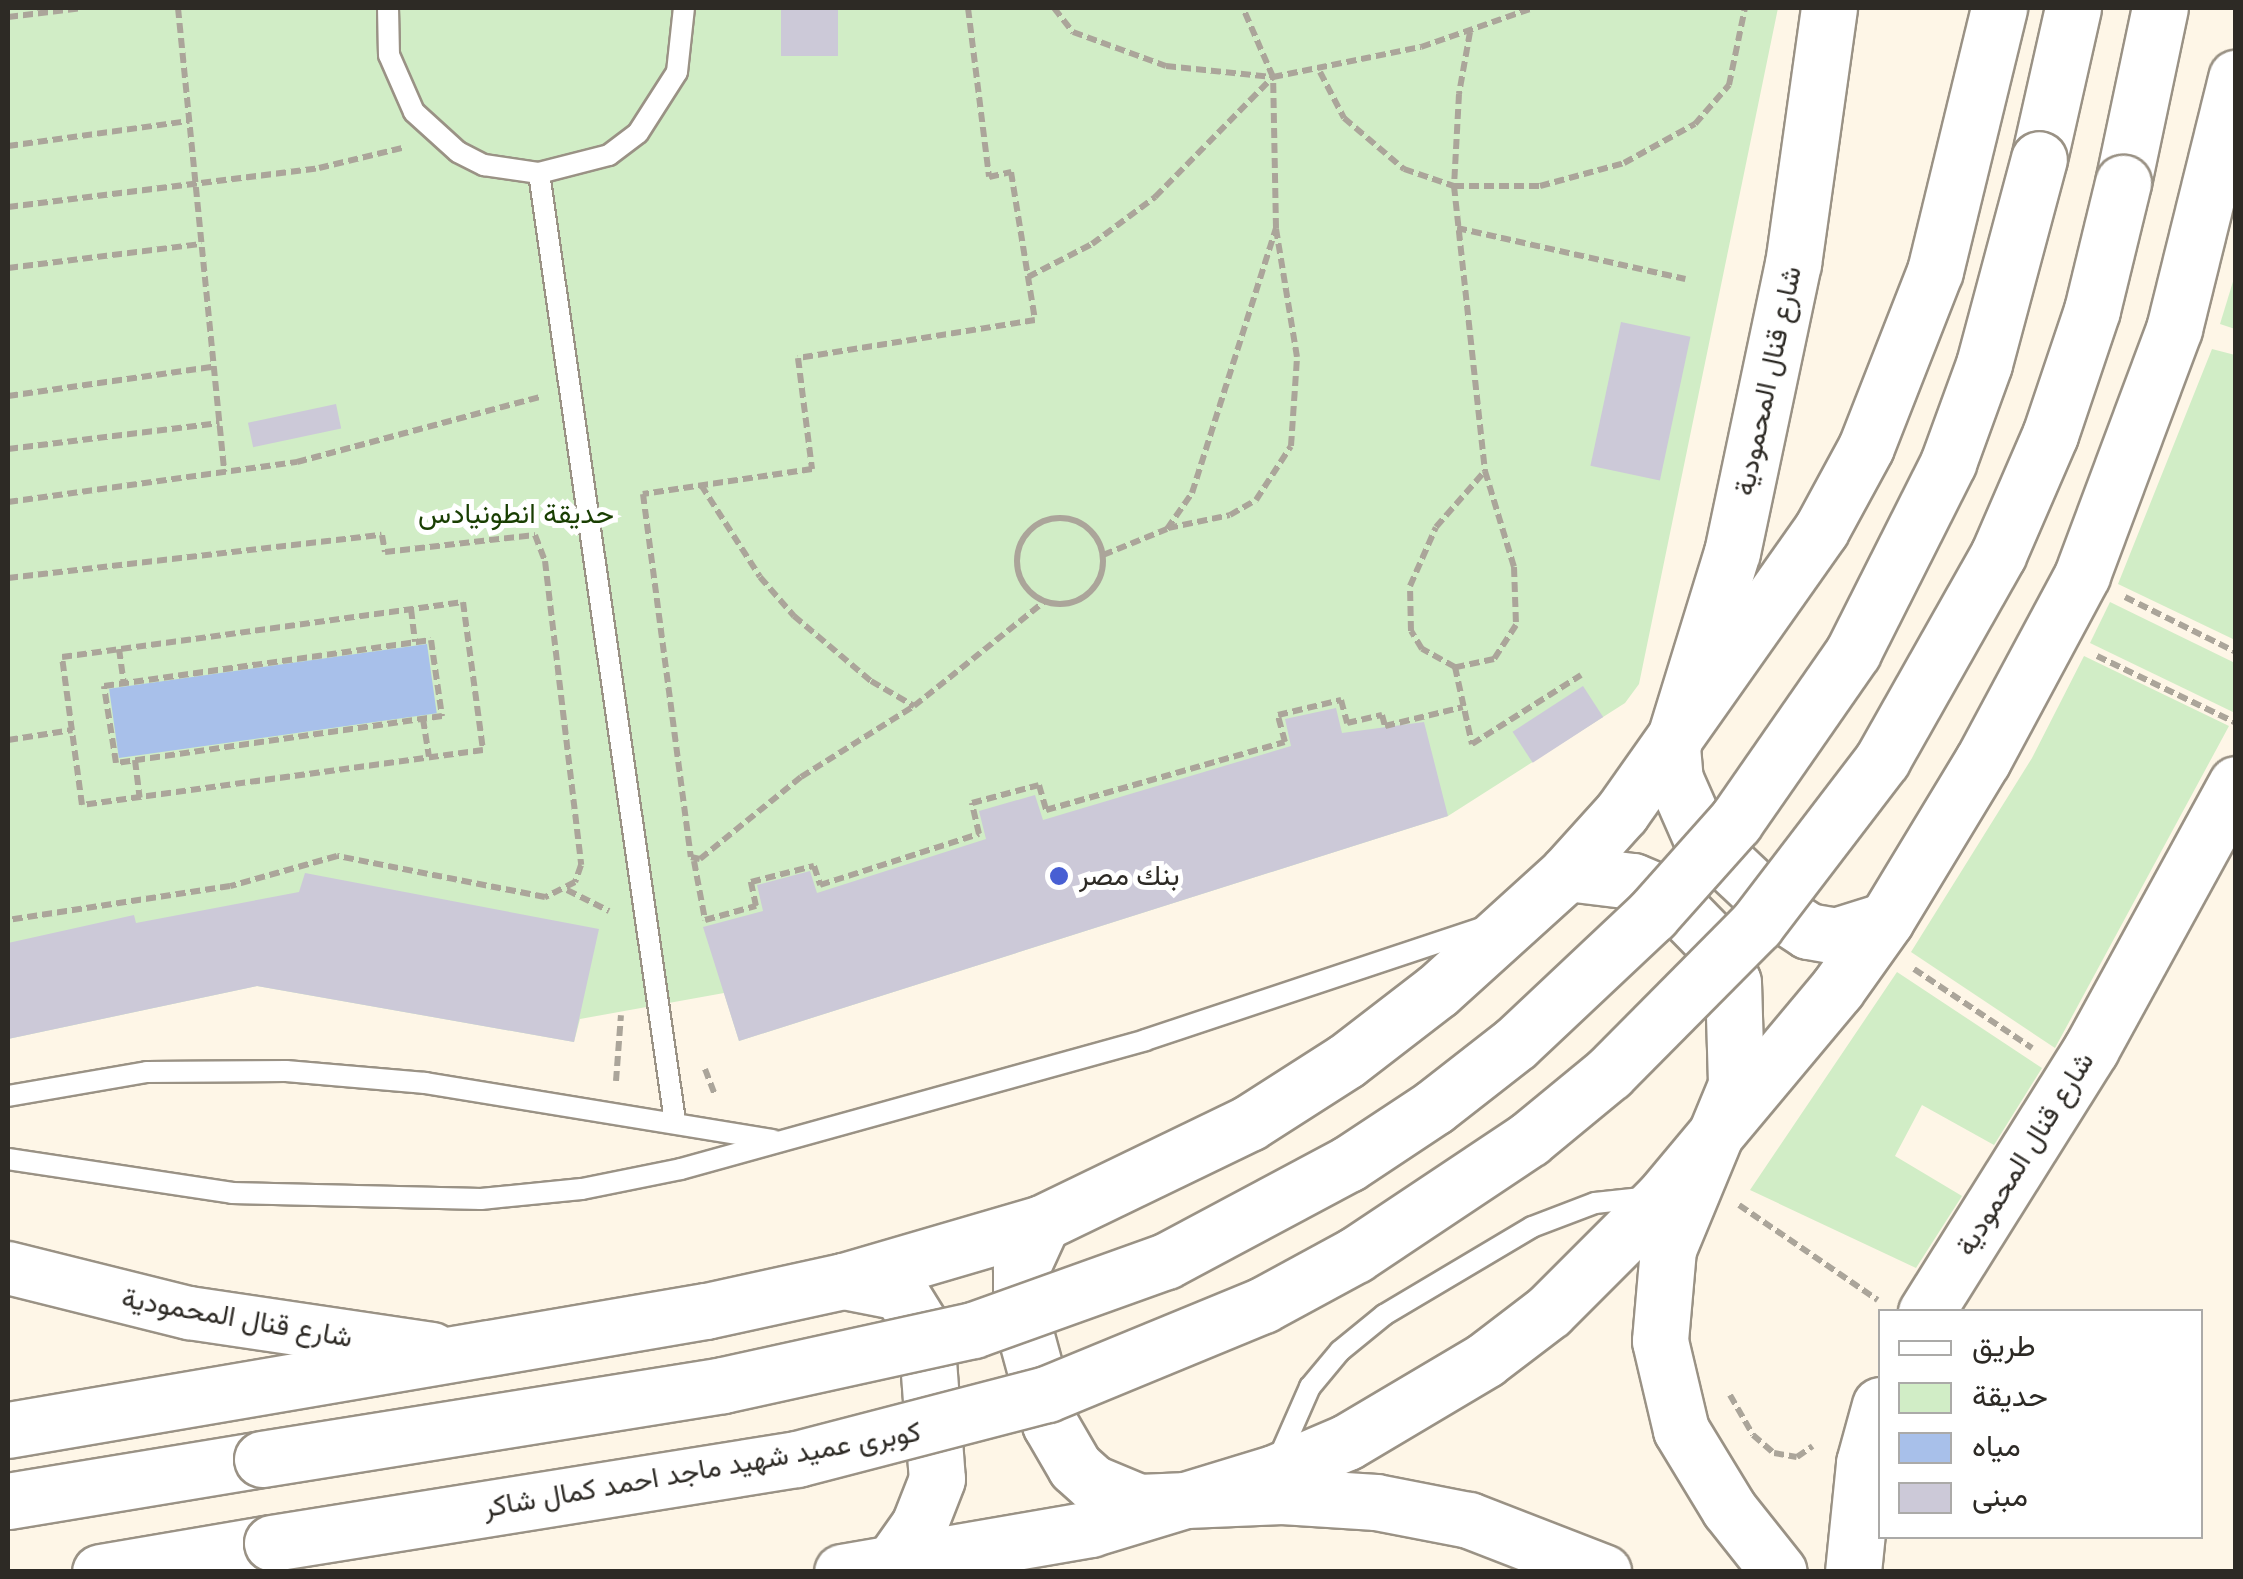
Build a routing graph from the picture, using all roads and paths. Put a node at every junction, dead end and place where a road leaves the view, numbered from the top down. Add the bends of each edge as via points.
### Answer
1 (82, 8) edge
2 (178, 8) edge
3 (388, 8) edge
4 (684, 8) edge
5 (968, 8) edge
6 (1054, 8) edge
7 (1244, 8) edge
8 (1532, 8) edge
9 (1745, 8) edge
10 (1829, 8) edge
11 (1998, 8) edge
12 (2074, 8) edge
13 (2160, 8) edge
14 (8, 17) edge
15 (1470, 32) junction
16 (1320, 72) junction
17 (1274, 76) junction
18 (2236, 78) edge
19 (189, 121) junction
20 (436, 136) junction
21 (395, 141) dead end
22 (8, 146) edge
23 (402, 149) junction
24 (414, 160) dead end
25 (539, 173) junction
26 (195, 184) junction
27 (1454, 186) junction
28 (8, 207) edge
29 (1276, 228) junction
30 (1457, 228) junction
31 (202, 244) junction
32 (8, 268) edge
33 (1028, 277) junction
34 (1685, 279) dead end
35 (213, 367) junction
36 (542, 376) dead end
37 (569, 394) junction
38 (8, 396) edge
39 (544, 396) junction
40 (546, 413) dead end
41 (219, 422) junction
42 (8, 449) edge
43 (1485, 471) junction
44 (224, 472) junction
45 (702, 485) junction
46 (8, 502) edge
47 (1167, 528) junction
48 (1102, 555) junction
49 (8, 578) edge
50 (2112, 591) dead end
51 (1045, 601) junction
52 (410, 609) junction
53 (416, 642) junction
54 (119, 649) junction
55 (2084, 650) dead end
56 (2236, 652) edge
57 (1455, 667) junction
58 (1581, 675) dead end
59 (124, 684) junction
60 (914, 706) junction
61 (1463, 707) junction
62 (423, 719) junction
63 (2236, 723) edge
64 (72, 730) junction
65 (8, 740) edge
66 (1672, 747) junction
67 (430, 758) junction
68 (134, 760) junction
69 (2236, 784) edge
70 (140, 798) junction
71 (693, 859) junction
72 (1567, 872) junction
73 (566, 890) junction
74 (607, 892) dead end
75 (609, 911) junction
76 (1523, 914) junction
77 (8, 920) edge
78 (611, 928) dead end
79 (1892, 939) junction
80 (619, 995) dead end
81 (2038, 1052) dead end
82 (8, 1096) edge
83 (596, 1111) junction
84 (1728, 1118) junction
85 (675, 1122) junction
86 (779, 1142) junction
87 (8, 1160) edge
88 (1663, 1198) junction
89 (1733, 1201) dead end
90 (1042, 1224) junction
91 (8, 1268) edge
92 (844, 1281) junction
93 (1891, 1309) edge
94 (1928, 1309) edge
95 (469, 1352) junction
96 (1878, 1412) edge
97 (8, 1430) edge
98 (1274, 1474) junction
99 (8, 1501) edge
100 (1187, 1502) junction
101 (866, 1569) edge
102 (100, 1572) edge
103 (1603, 1572) edge
104 (1778, 1572) edge
105 (1853, 1572) edge

1 - 14 path
2 - 19 path
3 - 20 lane via 389,55 399,85
4 - 25 lane via 677,72 662,106 609,154
5 - 33 path via 989,177 1012,172
6 - 17 path via 1073,32 1166,66
7 - 17 path
8 - 15 path
9 - 27 path via 1729,84 1672,141 1584,178 1504,189
10 - 66 main road, شارع قنال المحمودية via 1793,263 1732,552
11 - 66 main road via 1934,271 1866,447 1821,530
12 - 99 main road, bridge via 1984,364 1948,463 1853,652 1735,822 1652,915 1516,1044 1434,1106 1348,1164 1166,1262 973,1330 742,1381
13 - 102 main road, كوبرى عميد شهيد ماجد احمد كمال شاكر, bridge via 2092,310 2050,434 1998,555 1882,760 1822,844 1697,988 1528,1139 1355,1255 1263,1304 1048,1394 796,1459
15 - 16 path
15 - 27 path via 1458,94
16 - 17 path
16 - 27 path via 1344,118 1382,155
17 - 29 path
17 - 33 path via 1155,198 1092,244
18 - 79 main road via 2174,329 2082,575
19 - 22 path
19 - 26 path
20 - 23 path
20 - 25 lane via 484,164
21 - 23 path
23 - 24 path
23 - 26 path
25 - 37 lane
26 - 28 path
26 - 31 path
27 - 30 path
29 - 47 path via 1192,493
29 - 47 path via 1297,358 1291,446 1256,500 1230,515
30 - 34 path
30 - 43 path
31 - 32 path
31 - 35 path
33 - 45 path via 1035,320 798,358 812,470
35 - 38 path
35 - 41 path
36 - 39 path
37 - 39 path
37 - 85 lane
39 - 40 path
39 - 44 path via 312,458
41 - 42 path
41 - 44 path
43 - 57 path via 1514,567 1516,625 1494,659
43 - 57 path via 1436,527 1410,586 1411,631 1422,649
44 - 46 path
45 - 60 path via 760,577 794,616
45 - 71 path via 643,494
47 - 48 path
48 - 51 path via 1090,591 1064,604
48 - 51 path via 1080,522 1039,524 1021,544 1018,571
49 - 73 path via 382,535 385,552 534,535 545,560 580,846 579,874
50 - 56 path
51 - 60 path
52 - 53 path
52 - 54 path
52 - 67 path via 462,602 483,750
53 - 59 path
53 - 62 path via 431,640 442,716
54 - 59 path
54 - 64 path via 62,657
55 - 63 path
57 - 61 path
58 - 61 path via 1472,744
59 - 68 path via 104,686 116,763
60 - 71 path via 801,777
61 - 71 path via 1384,726 1382,715 1346,723 1340,700 1278,715 1286,742 1046,810 1039,785 972,803 980,834 820,885 814,866 752,882 756,906 704,920
62 - 67 path
62 - 68 path
64 - 65 path
64 - 70 path via 82,805
66 - 72 main road
66 - 79 main road via 1674,779 1701,838 1782,914 1808,931
67 - 70 path
68 - 70 path
69 - 94 main road, شارع قنال المحمودية via 2091,1048
72 - 76 main road
72 - 84 main road via 1617,877 1668,896 1719,948 1734,982 1738,1018
73 - 75 path
73 - 77 path via 519,895 337,856 230,886
74 - 75 path
75 - 78 path
76 - 86 lane via 1145,1040
76 - 90 main road via 1437,991 1265,1113 1148,1177
79 - 81 path
79 - 84 main road via 1837,989
80 - 83 path via 620,1071
82 - 83 lane via 148,1072 286,1071 425,1083
83 - 85 lane
84 - 88 main road
84 - 104 main road via 1668,1250 1660,1341 1681,1430 1729,1510
85 - 86 lane
86 - 87 lane via 582,1188 481,1199 232,1193
88 - 98 main road via 1548,1311 1485,1360 1348,1442
88 - 98 lane via 1627,1197 1563,1213 1481,1252 1384,1315 1310,1387 1287,1428
89 - 93 path
90 - 92 main road
90 - 100 main road via 1021,1269 1018,1294 1060,1447 1093,1483 1115,1495
91 - 95 street, شارع قنال المحمودية via 263,1327
92 - 95 main road
92 - 101 main road via 900,1292 926,1334 937,1479 919,1525
95 - 97 main road
96 - 105 main road via 1864,1463
98 - 100 main road
100 - 101 main road via 1057,1536
100 - 103 main road via 1282,1496 1376,1502 1469,1520

